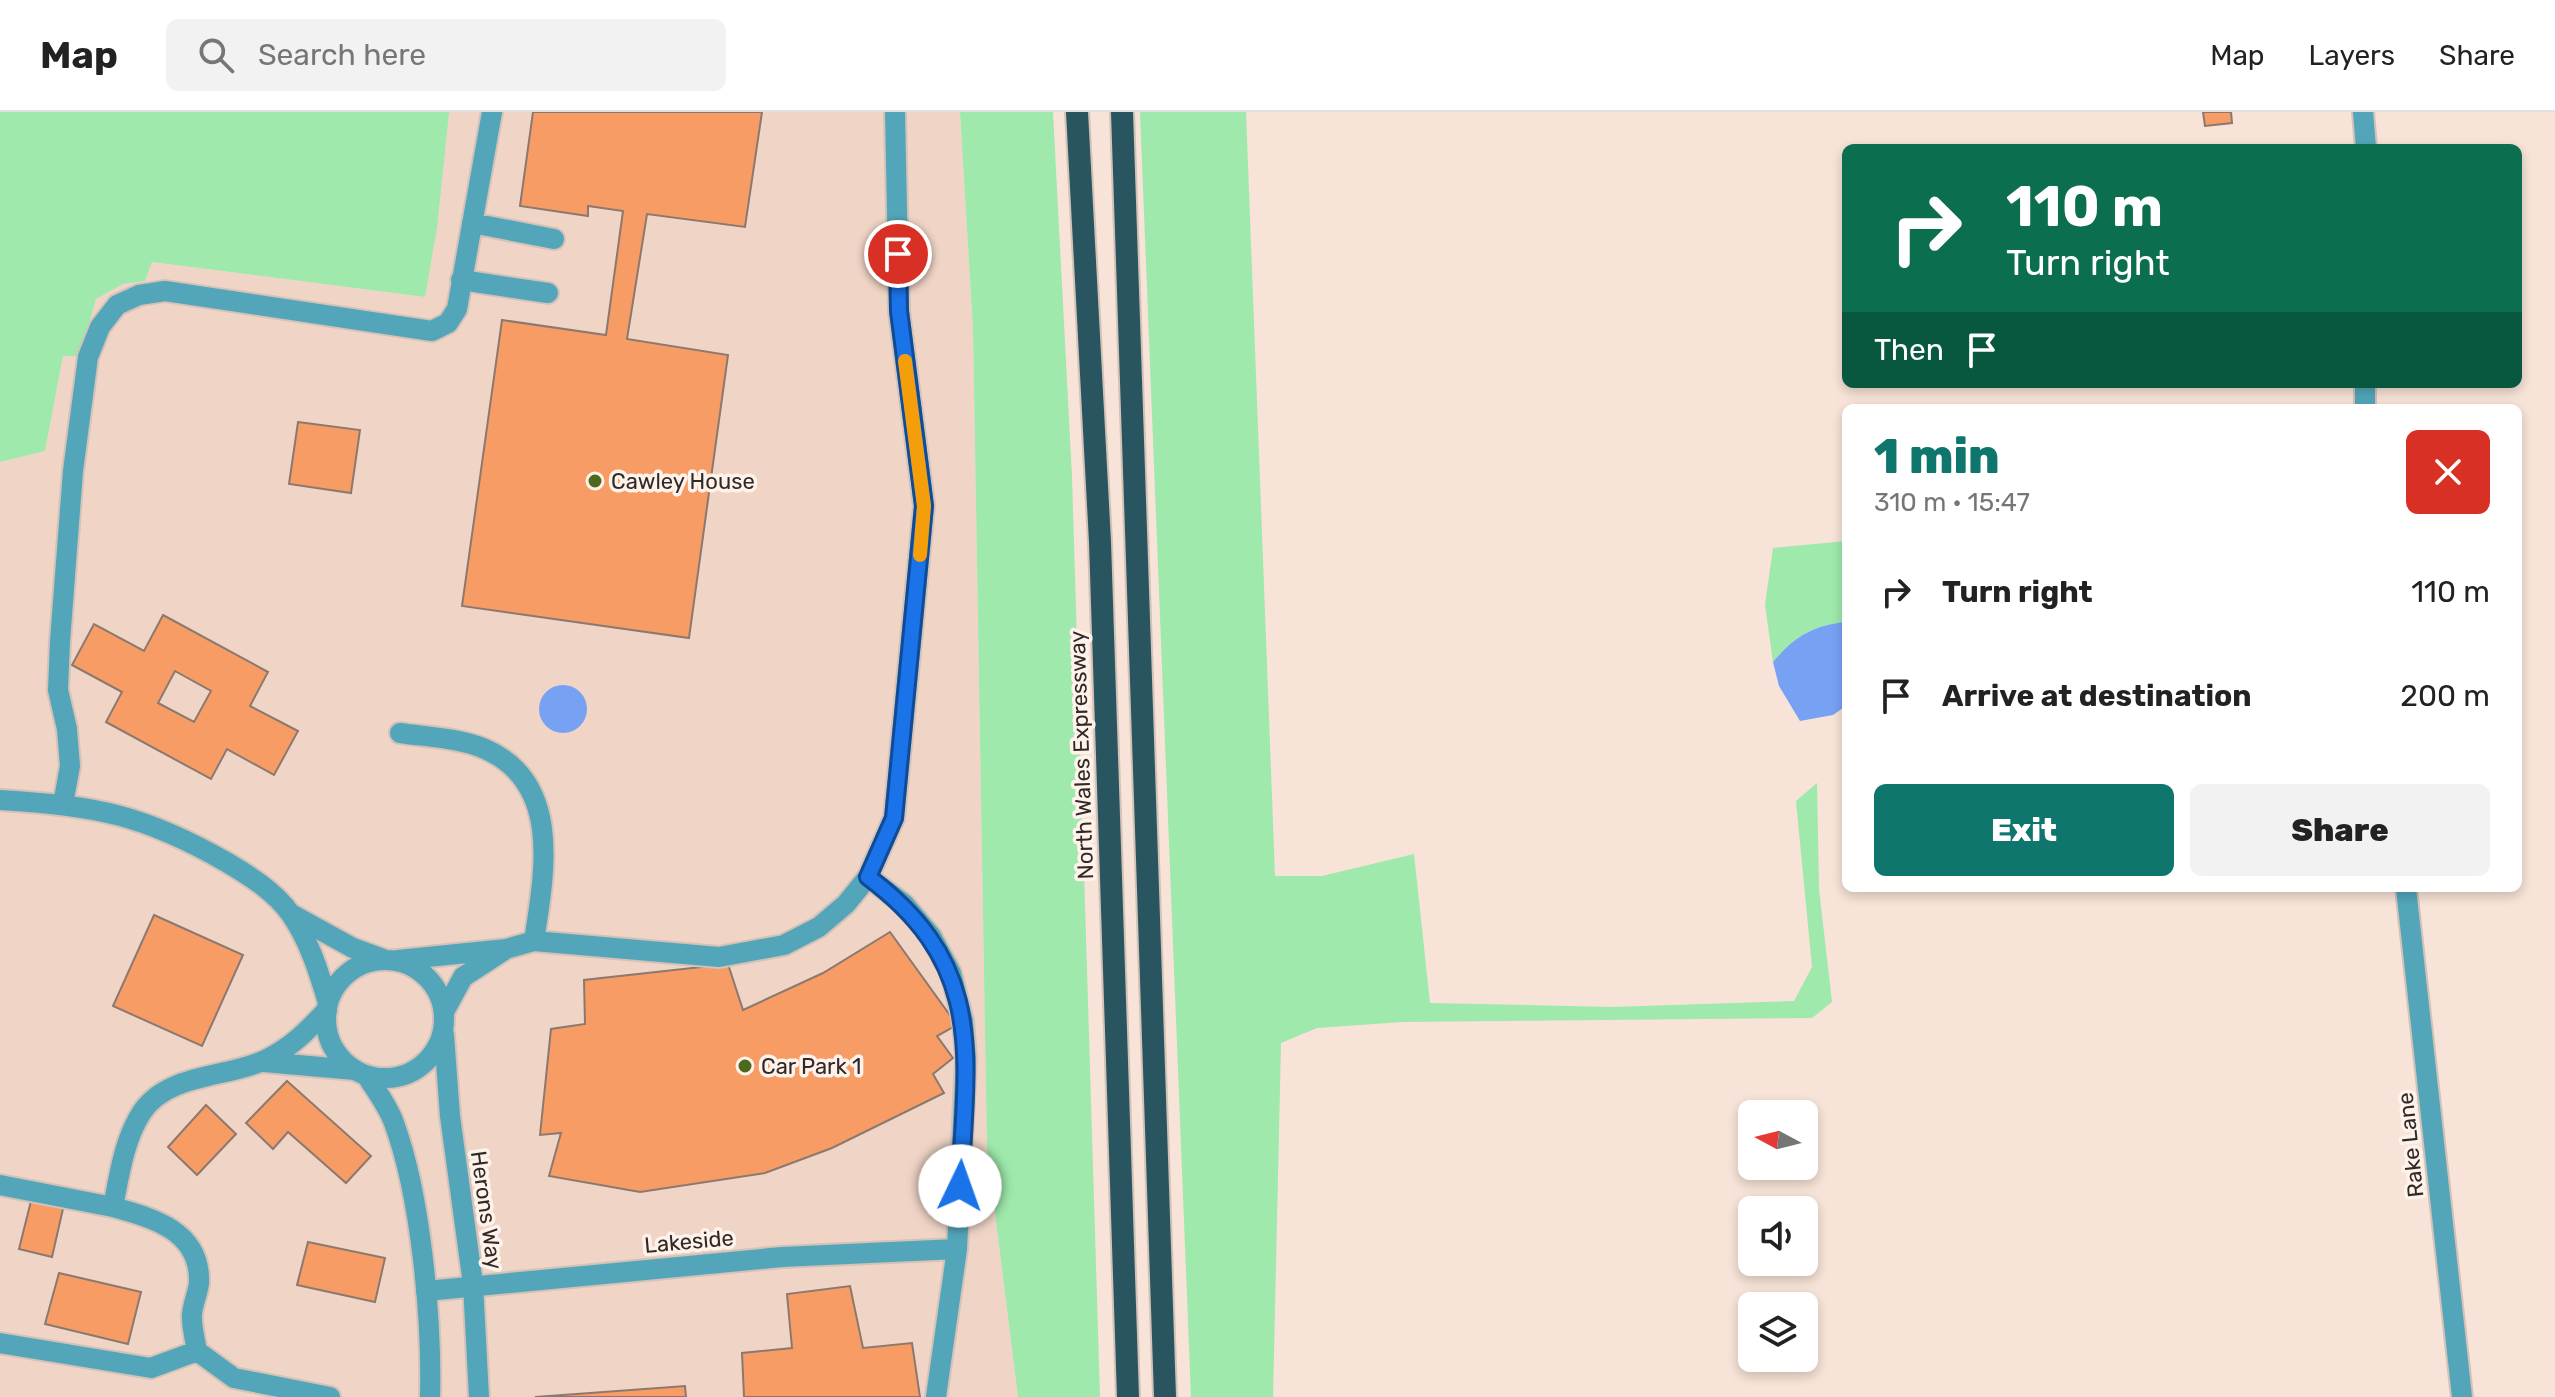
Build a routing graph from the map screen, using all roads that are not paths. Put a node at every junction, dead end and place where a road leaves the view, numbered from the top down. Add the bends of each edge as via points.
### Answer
1 (492, 112) edge
2 (895, 112) edge
3 (1077, 112) edge
4 (1122, 112) edge
5 (2363, 112) edge
6 (2366, 144) edge
7 (472, 223) junction
8 (554, 239) dead end
9 (461, 280) junction
10 (548, 293) dead end
11 (400, 733) dead end
12 (0, 800) edge
13 (63, 804) junction
14 (868, 877) junction
15 (2406, 892) edge
16 (290, 913) junction
17 (534, 941) junction
18 (506, 949) junction
19 (392, 960) junction
20 (327, 1006) junction
21 (444, 1021) junction
22 (262, 1062) junction
23 (361, 1073) junction
24 (0, 1185) edge
25 (113, 1207) junction
26 (957, 1249) junction
27 (473, 1284) junction
28 (426, 1291) junction
29 (0, 1343) edge
30 (197, 1351) junction
31 (330, 1397) edge
32 (430, 1397) edge
33 (479, 1397) edge
34 (936, 1397) edge
35 (1128, 1397) edge
36 (1165, 1397) edge
37 (2462, 1397) edge

1 - 7 street
2 - 14 street via 899,311 924,506 894,818
3 - 35 highway, North Wales Expressway via 1100,542
4 - 36 highway
5 - 6 street
7 - 8 street
7 - 9 street
9 - 10 street
9 - 13 street via 457,309 448,323 432,331 165,291 117,305 100,327 88,357 73,471 58,690 70,766
11 - 17 street via 483,748 505,760 523,780 545,832
12 - 13 street
13 - 16 street via 159,826 242,872
14 - 17 street via 819,927 784,945 749,954 719,957
14 - 26 street via 904,904 925,929 951,973 958,999 966,1059
15 - 37 street, Rake Lane
16 - 19 street via 353,948
16 - 20 street via 315,960
17 - 18 street
18 - 19 street
18 - 21 street via 463,977
19 - 20 street via 366,962 348,972
19 - 21 street via 426,975 440,993
20 - 22 street via 287,1049
20 - 23 street via 333,1046
21 - 23 street via 433,1055 419,1068 398,1077
21 - 27 street, Herons Way via 450,1116
22 - 23 street
22 - 25 street via 182,1084 142,1112 124,1157
23 - 28 street via 394,1121 409,1174
24 - 25 street
25 - 30 street via 165,1222 183,1237 199,1282 192,1316
26 - 27 street, Lakeside via 782,1257
26 - 34 street
27 - 28 street, Lakeside
27 - 33 street, Herons Way
28 - 32 street
29 - 30 street via 151,1368
30 - 31 street via 234,1378

